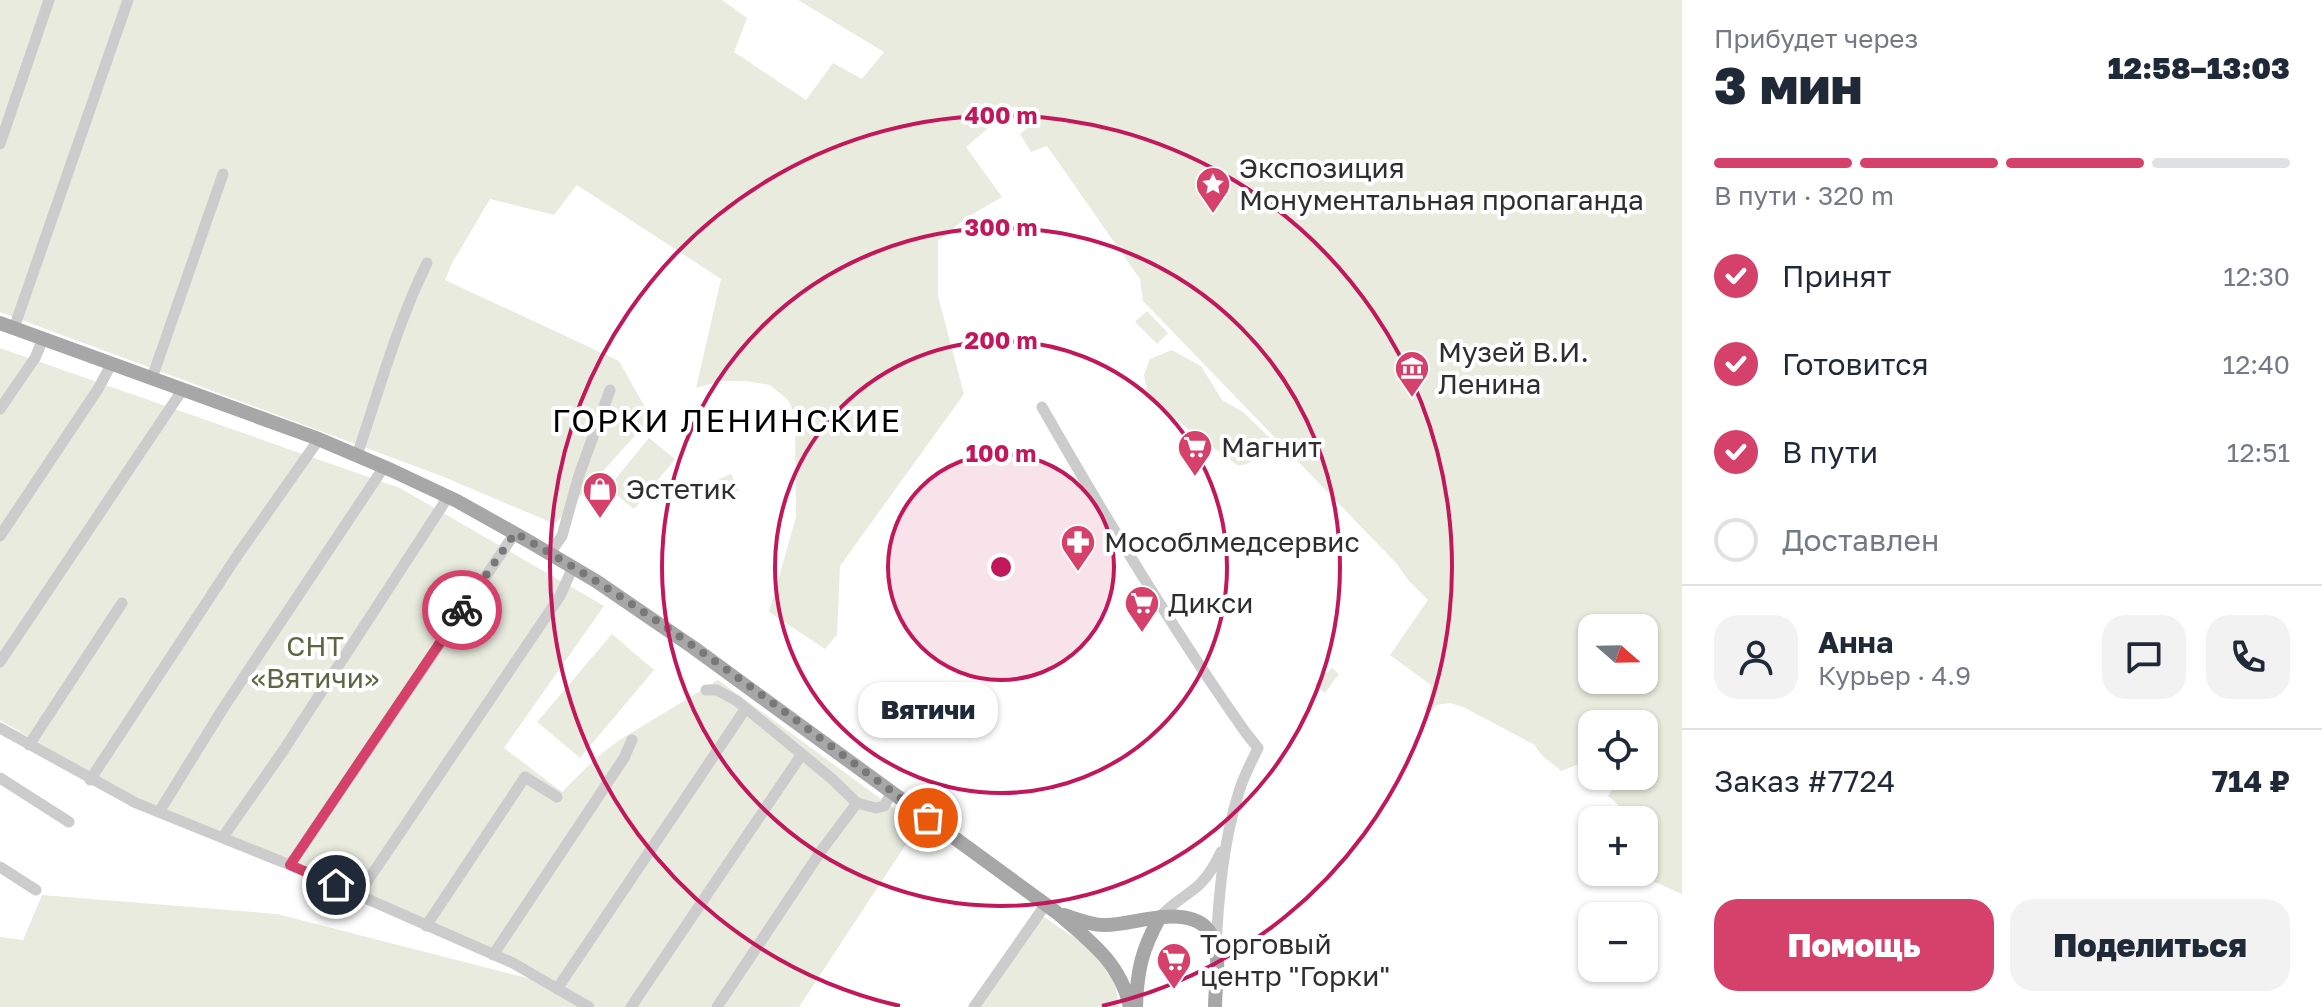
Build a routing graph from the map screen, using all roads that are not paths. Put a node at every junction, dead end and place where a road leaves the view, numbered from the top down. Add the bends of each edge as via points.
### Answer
1 (49, 0) edge
2 (128, 0) edge
3 (0, 144) edge
4 (223, 174) dead end
5 (427, 263) dead end
6 (7, 326) edge
7 (43, 339) junction
8 (112, 363) junction
9 (152, 378) junction
10 (183, 389) junction
11 (610, 390) dead end
12 (1042, 407) dead end
13 (0, 409) edge
14 (319, 439) junction
15 (357, 455) junction
16 (384, 467) junction
17 (448, 497) junction
18 (515, 533) junction
19 (0, 536) edge
20 (550, 553) junction
21 (573, 567) junction
22 (122, 603) dead end
23 (0, 662) edge
24 (706, 690) dead end
25 (746, 708) junction
26 (0, 728) edge
27 (632, 740) dead end
28 (29, 745) junction
29 (802, 754) junction
30 (0, 778) edge
31 (90, 780) junction
32 (892, 792) junction
33 (557, 797) dead end
34 (857, 803) junction
35 (159, 812) junction
36 (69, 822) dead end
37 (223, 837) junction
38 (1227, 841) junction
39 (290, 865) junction
40 (0, 867) edge
41 (36, 890) dead end
42 (358, 895) junction
43 (1051, 908) junction
44 (1160, 917) junction
45 (426, 926) junction
46 (1216, 954) junction
47 (493, 955) junction
48 (557, 989) junction
49 (589, 1007) edge
50 (631, 1007) edge
51 (717, 1007) edge
52 (974, 1007) edge
53 (1133, 1007) edge
54 (1215, 1007) edge

1 - 3 street
2 - 6 street
4 - 9 street
5 - 15 street
6 - 7 main road
7 - 8 main road
7 - 13 street
8 - 9 main road
8 - 19 street
9 - 10 main road
10 - 14 main road
10 - 23 street
11 - 20 street via 562,536
12 - 38 street via 1166,616 1258,748 1238,793
14 - 15 main road
14 - 31 street
15 - 16 main road
16 - 17 main road
16 - 35 street
17 - 18 main road
17 - 37 street
18 - 20 main road
18 - 39 street
20 - 21 main road
21 - 32 main road
21 - 42 street via 560,596
22 - 28 street
24 - 25 street via 717,690
25 - 29 street
25 - 48 street
26 - 28 street
27 - 47 street
28 - 31 street
29 - 34 street
29 - 50 street
30 - 36 street
31 - 35 street
32 - 34 street via 884,806
32 - 43 main road
33 - 45 street via 525,777
34 - 51 street
35 - 37 street
37 - 39 street
38 - 44 street via 1198,886
38 - 46 street
39 - 42 street
40 - 41 street
42 - 45 street
43 - 44 main road via 1104,926
43 - 52 street
43 - 53 main road via 1102,951
44 - 46 main road via 1200,922 1211,934
44 - 53 main road via 1147,940
45 - 47 street
46 - 54 main road
47 - 48 street
48 - 49 street

